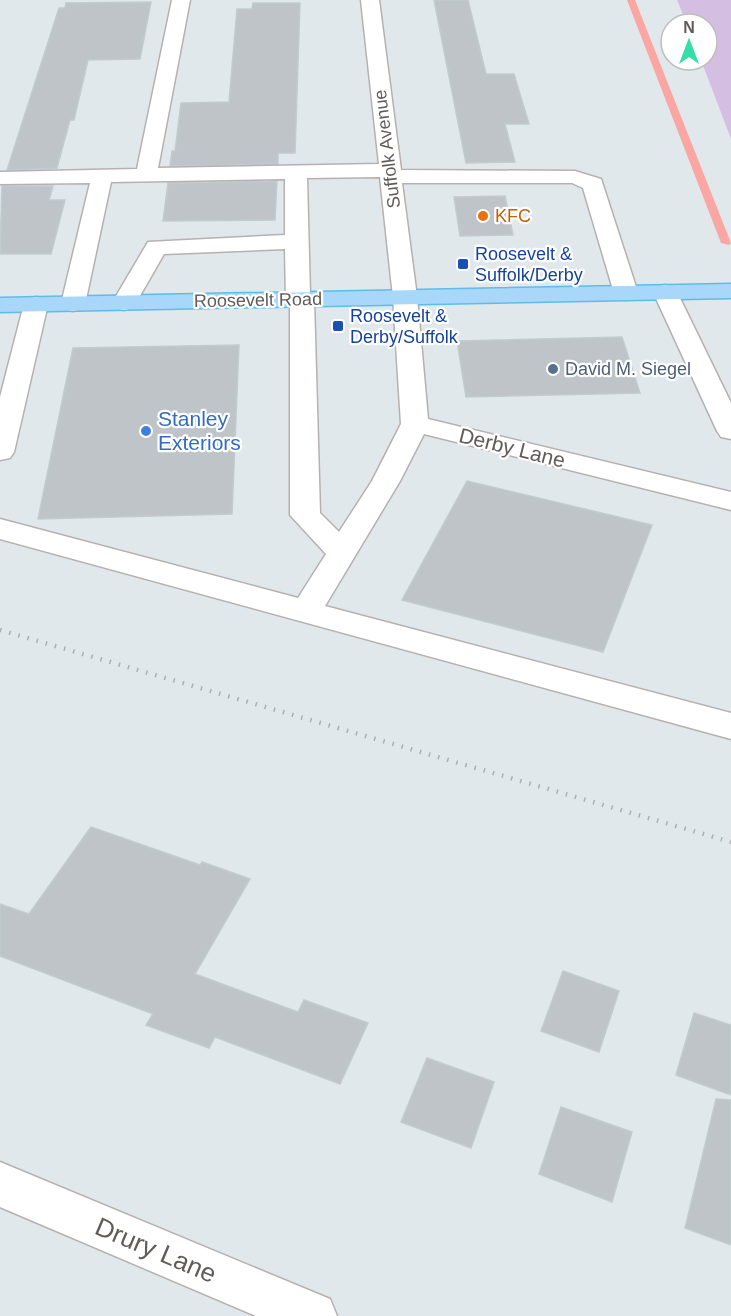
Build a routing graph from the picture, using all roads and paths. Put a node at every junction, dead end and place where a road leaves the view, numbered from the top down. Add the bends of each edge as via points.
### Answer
1 (182, 0) edge
2 (370, 0) edge
3 (296, 172) junction
4 (390, 173) junction
5 (146, 175) junction
6 (102, 176) junction
7 (0, 178) edge
8 (296, 242) junction
9 (731, 291) edge
10 (665, 292) junction
11 (626, 293) junction
12 (405, 297) junction
13 (300, 299) junction
14 (124, 303) junction
15 (36, 304) junction
16 (73, 304) junction
17 (0, 305) edge
18 (416, 424) junction
19 (731, 431) edge
20 (0, 452) edge
21 (731, 501) edge
22 (0, 529) edge
23 (342, 553) junction
24 (306, 611) junction
25 (731, 726) edge
26 (0, 1184) edge
27 (313, 1316) edge

1 - 5 street
2 - 4 street, Suffolk Avenue
3 - 4 street
3 - 5 street
3 - 8 street
4 - 11 street via 575,177 593,184
4 - 12 street, Suffolk Avenue
5 - 6 street
6 - 7 street
6 - 16 street
8 - 13 street
8 - 14 street via 156,247
9 - 10 main road, Roosevelt Road
10 - 11 main road, Roosevelt Road
10 - 19 street
11 - 12 main road, Roosevelt Road
12 - 13 main road, Roosevelt Road
12 - 18 street
13 - 14 main road, Roosevelt Road
13 - 23 street via 305,515
14 - 16 main road, Roosevelt Road
15 - 16 main road, Roosevelt Road
15 - 17 main road, Roosevelt Road
15 - 20 street
18 - 21 street, Derby Lane
18 - 23 street
22 - 24 street
23 - 24 street
24 - 25 street
26 - 27 street, Drury Lane

